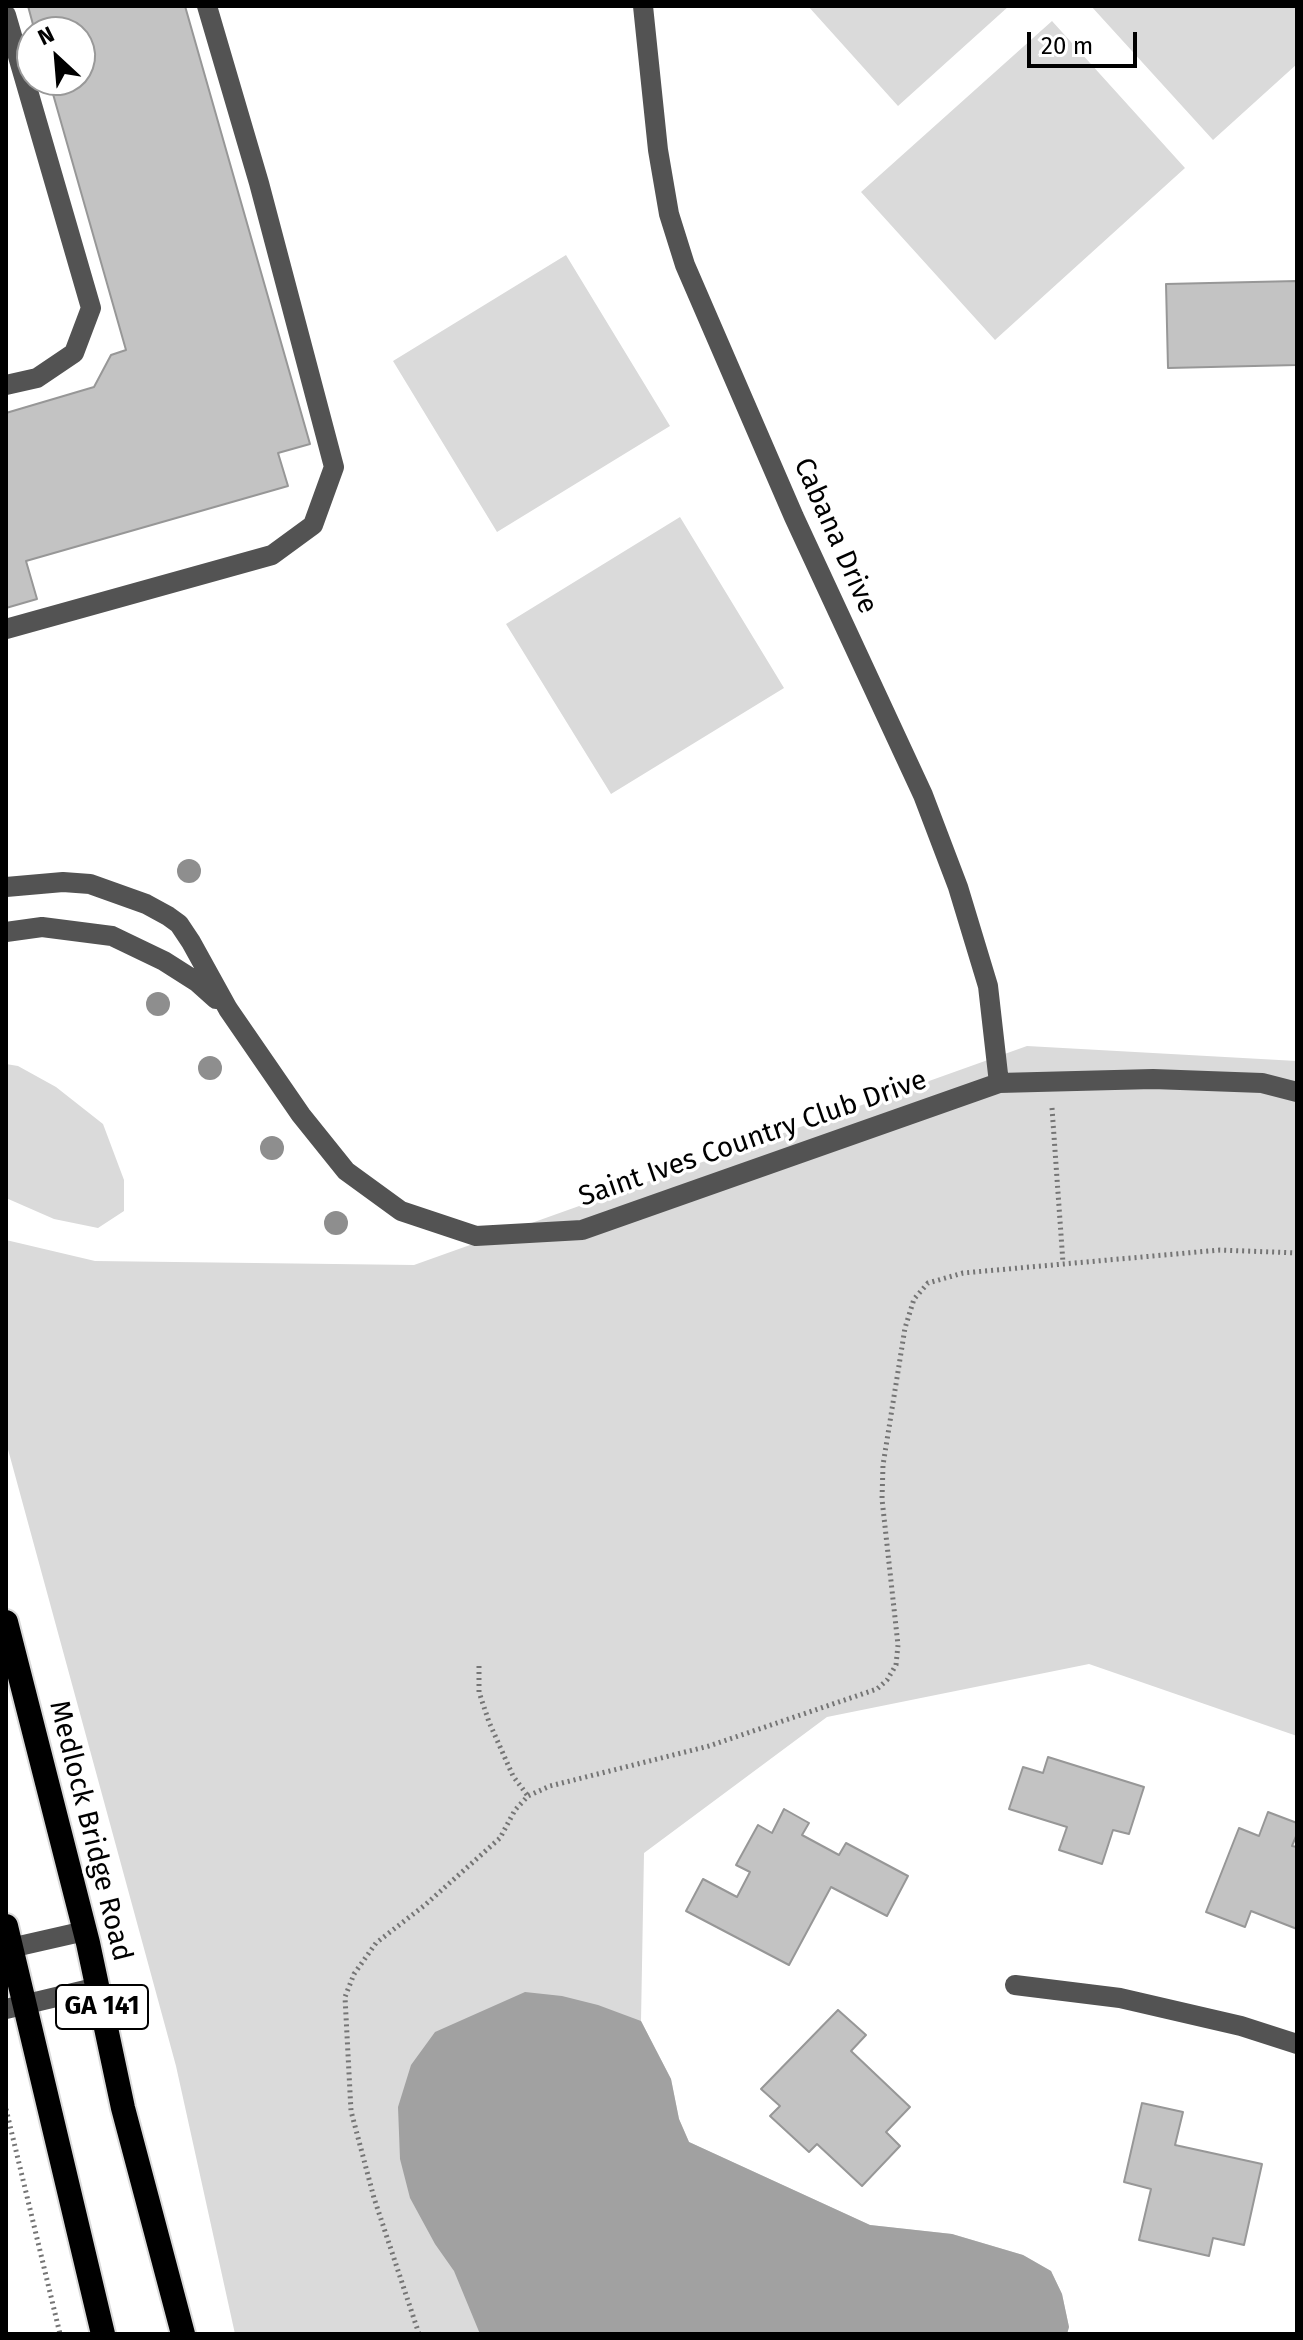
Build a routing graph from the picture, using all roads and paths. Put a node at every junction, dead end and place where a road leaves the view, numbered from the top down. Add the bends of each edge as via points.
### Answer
1 (207, 6) edge
2 (643, 6) edge
3 (6, 15) edge
4 (6, 385) edge
5 (6, 629) edge
6 (6, 887) edge
7 (6, 932) edge
8 (228, 1009) junction
9 (1050, 1080) junction
10 (999, 1083) junction
11 (1297, 1092) edge
12 (1297, 1253) edge
13 (1063, 1263) junction
14 (6, 1622) edge
15 (479, 1666) dead end
16 (528, 1796) junction
17 (85, 1931) junction
18 (8, 1941) edge
19 (1015, 1985) dead end
20 (98, 1987) junction
21 (16, 2007) edge
22 (1297, 2044) edge
23 (6, 2109) edge
24 (60, 2334) edge
25 (103, 2334) edge
26 (183, 2334) edge
27 (419, 2334) edge

1 - 5 street via 334,467 313,525 272,555
2 - 10 street, Cabana Drive via 658,150 685,265 923,795 988,986
3 - 4 street via 91,308 74,353 37,378
6 - 8 street, Saint Ives Country Club Drive via 90,884 168,916 191,942
7 - 8 street, Saint Ives Country Club Drive via 42,927 112,936 164,961
8 - 10 street, Saint Ives Country Club Drive via 346,1171 401,1211 476,1236 582,1230
9 - 10 street, Saint Ives Country Club Drive
9 - 11 street, Saint Ives Country Club Drive via 1262,1083
9 - 13 path
12 - 13 path via 1220,1250
13 - 16 path via 963,1273 928,1283 914,1299 883,1465 898,1645 896,1665 887,1680 877,1689 709,1746
14 - 17 highway, Medlock Bridge Road / GA 141
15 - 16 path via 479,1692 489,1722
16 - 27 path via 500,1838 376,1943 345,1997 351,2111
17 - 18 street
17 - 20 highway, Medlock Bridge Road / GA 141
18 - 21 highway, GA 141
19 - 22 street via 1120,1998
20 - 21 street
20 - 26 highway, Medlock Bridge Road / GA 141 via 123,2108
21 - 25 highway, GA 141
23 - 24 path

